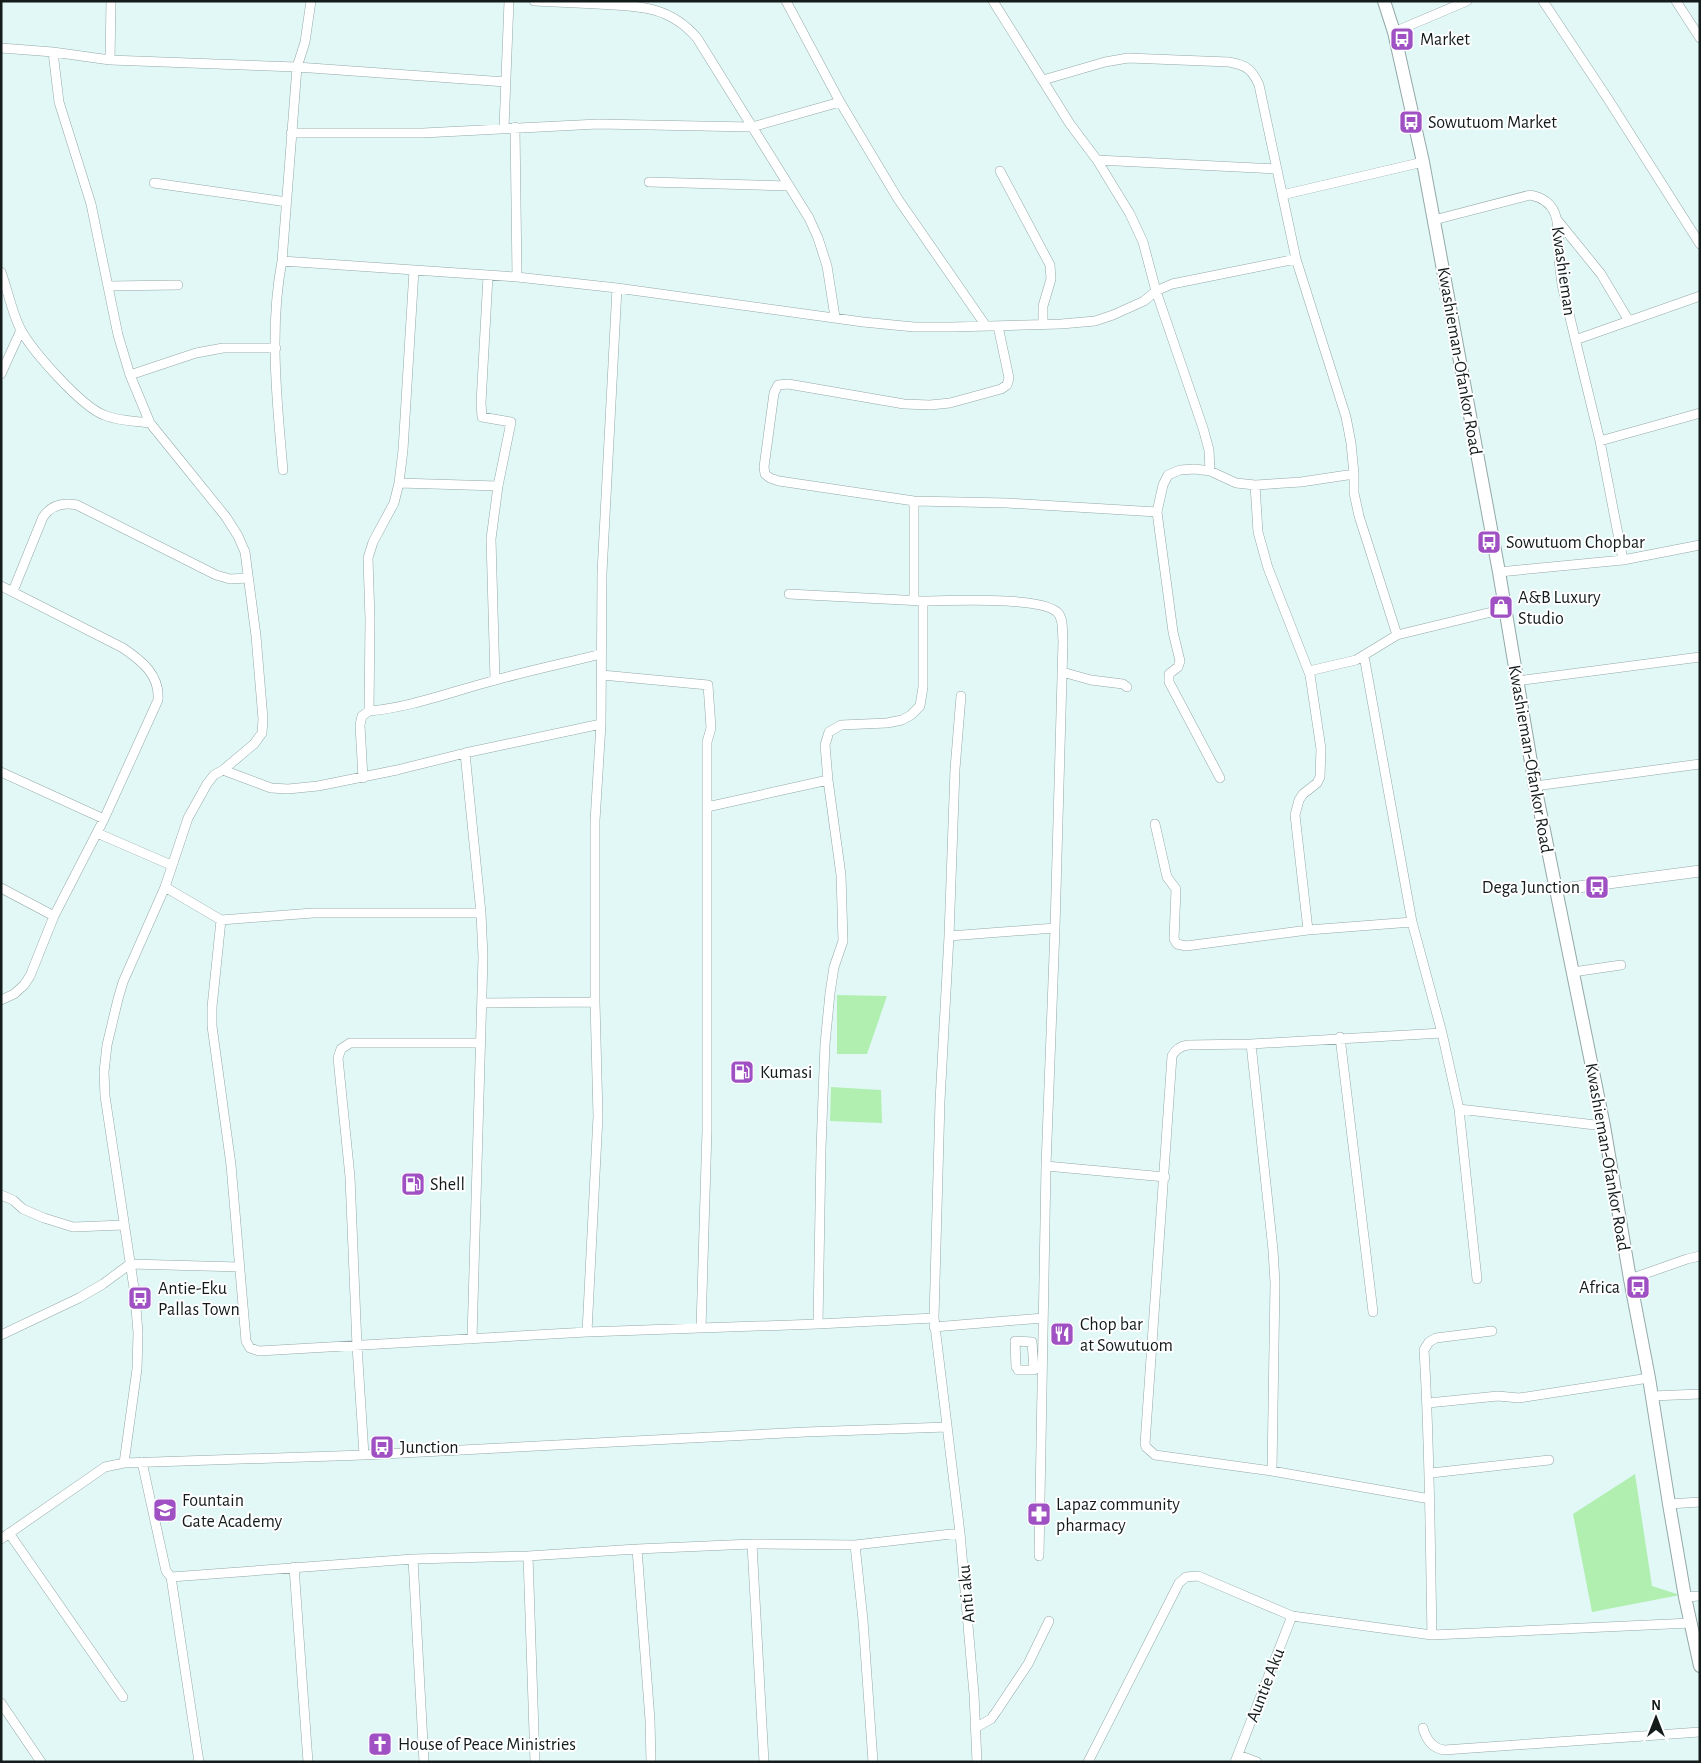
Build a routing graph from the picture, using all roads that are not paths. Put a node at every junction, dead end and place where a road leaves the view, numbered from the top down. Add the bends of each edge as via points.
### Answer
1 (111, 1) edge
2 (311, 1) edge
3 (509, 1) edge
4 (534, 1) edge
5 (786, 1) edge
6 (993, 1) edge
7 (1384, 1) edge
8 (1467, 1) edge
9 (1543, 1) edge
10 (1676, 1) edge
11 (1394, 32) junction
12 (1700, 38) edge
13 (1, 48) edge
14 (53, 52) junction
15 (110, 60) junction
16 (297, 66) junction
17 (1044, 80) junction
18 (506, 82) junction
19 (840, 102) junction
20 (515, 127) junction
21 (752, 127) junction
22 (504, 128) junction
23 (291, 133) junction
24 (1097, 160) junction
25 (1423, 162) junction
26 (1277, 169) junction
27 (1000, 171) dead end
28 (649, 182) dead end
29 (154, 183) dead end
30 (789, 186) junction
31 (1282, 195) junction
32 (287, 202) junction
33 (1434, 220) junction
34 (1558, 221) junction
35 (1700, 244) edge
36 (1296, 259) junction
37 (282, 261) junction
38 (414, 270) junction
39 (1, 272) edge
40 (488, 276) junction
41 (517, 277) junction
42 (178, 285) dead end
43 (108, 286) junction
44 (617, 288) junction
45 (1156, 291) junction
46 (1700, 296) edge
47 (835, 317) junction
48 (1629, 321) junction
49 (1043, 324) junction
50 (986, 326) junction
51 (998, 326) junction
52 (21, 330) junction
53 (1575, 340) junction
54 (276, 348) junction
55 (1, 374) edge
56 (130, 375) junction
57 (1700, 413) edge
58 (150, 423) junction
59 (1600, 441) junction
60 (283, 470) dead end
61 (1210, 472) junction
62 (1354, 474) junction
63 (399, 483) junction
64 (1254, 485) junction
65 (498, 486) junction
66 (914, 501) junction
67 (1157, 512) junction
68 (1700, 545) edge
69 (1623, 560) junction
70 (1498, 572) junction
71 (248, 578) junction
72 (1, 586) edge
73 (13, 592) junction
74 (789, 594) dead end
75 (919, 600) junction
76 (1504, 610) junction
77 (1397, 635) junction
78 (601, 654) junction
79 (1364, 656) junction
80 (1700, 657) edge
81 (1309, 671) junction
82 (1062, 672) junction
83 (602, 675) junction
84 (495, 680) junction
85 (1517, 681) junction
86 (1127, 687) dead end
87 (962, 696) dead end
88 (369, 711) junction
89 (601, 724) junction
90 (466, 753) junction
91 (1700, 764) edge
92 (223, 770) junction
93 (1, 772) edge
94 (362, 778) junction
95 (1220, 778) dead end
96 (828, 780) junction
97 (1535, 786) junction
98 (707, 807) junction
99 (104, 819) junction
100 (1155, 824) dead end
101 (97, 833) junction
102 (171, 865) junction
103 (1700, 871) edge
104 (165, 887) junction
105 (1, 888) edge
106 (1555, 890) junction
107 (480, 913) junction
108 (54, 916) junction
109 (221, 920) junction
110 (1412, 922) junction
111 (1055, 928) junction
112 (1308, 930) junction
113 (949, 936) junction
114 (1620, 965) dead end
115 (1572, 972) junction
116 (1, 1000) edge
117 (595, 1002) junction
118 (482, 1003) junction
119 (1442, 1033) junction
120 (1340, 1037) junction
121 (481, 1043) junction
122 (1251, 1044) junction
123 (1458, 1109) junction
124 (1604, 1126) junction
125 (1046, 1166) junction
126 (1165, 1177) junction
127 (1, 1195) edge
128 (124, 1225) junction
129 (1700, 1256) edge
130 (130, 1264) junction
131 (240, 1267) junction
132 (1477, 1279) dead end
133 (1630, 1279) junction
134 (1372, 1312) dead end
135 (1043, 1318) junction
136 (934, 1322) junction
137 (818, 1324) junction
138 (701, 1328) junction
139 (1492, 1331) dead end
140 (587, 1332) junction
141 (1, 1335) edge
142 (472, 1339) junction
143 (357, 1346) junction
144 (1649, 1378) junction
145 (1700, 1394) edge
146 (1652, 1396) junction
147 (1428, 1404) junction
148 (947, 1427) junction
149 (364, 1455) junction
150 (1548, 1460) dead end
151 (142, 1462) junction
152 (124, 1464) junction
153 (1272, 1471) junction
154 (1430, 1473) junction
155 (1430, 1499) junction
156 (1700, 1502) edge
157 (1669, 1504) junction
158 (960, 1533) junction
159 (5, 1536) edge
160 (752, 1544) junction
161 (855, 1545) junction
162 (637, 1548) junction
163 (528, 1556) junction
164 (1040, 1556) dead end
165 (413, 1559) junction
166 (294, 1567) junction
167 (171, 1577) junction
168 (1700, 1596) edge
169 (1685, 1597) junction
170 (1292, 1616) junction
171 (1049, 1622) dead end
172 (1691, 1623) junction
173 (1432, 1635) junction
174 (1700, 1666) edge
175 (124, 1697) dead end
176 (1, 1703) edge
177 (975, 1728) junction
178 (1423, 1728) dead end
179 (1700, 1732) edge
180 (1237, 1758) edge
181 (42, 1762) edge
182 (199, 1762) edge
183 (308, 1762) edge
184 (424, 1762) edge
185 (535, 1762) edge
186 (651, 1762) edge
187 (764, 1762) edge
188 (874, 1762) edge
189 (977, 1762) edge
190 (1088, 1762) edge
191 (1257, 1762) edge

1 - 15 street
2 - 16 street via 305,42
3 - 18 street
4 - 21 street via 638,6 669,15 697,38
5 - 19 street
6 - 17 street
7 - 11 main road, Kwashieman-Ofankor Road
8 - 11 street
9 - 35 street
10 - 12 street
11 - 25 main road, Kwashieman-Ofankor Road
13 - 14 street
14 - 15 street
14 - 43 street via 59,102 91,204
15 - 16 street
16 - 18 street
16 - 23 street
17 - 24 street via 1070,124
17 - 26 street via 1128,58 1242,64 1255,76 1259,85
18 - 22 street
19 - 21 street
19 - 50 street via 898,198
20 - 21 street via 598,124
20 - 22 street
20 - 41 street
21 - 30 street
22 - 23 street via 423,133
23 - 32 street
24 - 26 street
24 - 45 street via 1143,242
25 - 31 street
25 - 33 main road, Kwashieman-Ofankor Road
26 - 31 street
27 - 49 street via 1050,265 1051,279 1043,306
28 - 30 street
29 - 32 street
30 - 47 street via 818,238 827,266
31 - 36 street
32 - 37 street
33 - 34 street, Kwashieman via 1530,195 1545,200
33 - 70 main road, Kwashieman-Ofankor Road
34 - 48 street via 1600,274
34 - 53 street, Kwashieman via 1562,285
36 - 45 street via 1189,280
36 - 62 street via 1346,417
37 - 38 street
37 - 54 street via 276,292
38 - 40 street
38 - 63 street
39 - 52 street
40 - 41 street
40 - 65 street via 482,417 511,422
41 - 44 street
42 - 43 street
43 - 56 street
44 - 47 street
44 - 78 street via 602,573
45 - 49 street via 1144,301 1095,321
45 - 61 street via 1209,450
46 - 48 street
47 - 50 street via 914,326
48 - 53 street
49 - 51 street
50 - 51 street
51 - 66 street via 1009,378 1001,389 930,405 904,404 788,384 775,388 765,474 779,480
52 - 55 street
52 - 58 street via 88,406 104,415
53 - 59 street, Kwashieman
54 - 56 street via 223,348 196,353
54 - 60 street
56 - 58 street
57 - 59 street
58 - 71 street via 226,517 245,552
59 - 69 street, Kwashieman
61 - 64 street via 1236,483
61 - 67 street via 1185,469 1168,475
62 - 64 street
62 - 77 street via 1359,516
63 - 65 street
63 - 88 street via 394,503 368,558
64 - 81 street via 1258,532 1268,568
65 - 84 street via 491,539
66 - 67 street
66 - 75 street
67 - 95 street via 1180,661 1170,674 1169,682
68 - 69 street
69 - 70 street
70 - 76 main road, Kwashieman-Ofankor Road
71 - 73 street via 230,579 216,575 77,505 62,504 50,509 43,517
71 - 92 street via 262,700 262,732 254,744
72 - 73 street
73 - 99 street via 124,648 140,660 156,682 158,700
74 - 75 street
75 - 82 street via 996,600 1053,609 1062,618
75 - 96 street via 923,687 920,706 902,720 841,725 829,732 825,745
76 - 77 street
76 - 85 main road, Kwashieman-Ofankor Road
77 - 79 street
78 - 83 street
78 - 84 street
79 - 81 street via 1347,664
79 - 110 street
80 - 85 street
81 - 112 street via 1322,759 1320,777 1299,800 1295,815
82 - 86 street
82 - 111 street
83 - 89 street
83 - 98 street via 708,686 711,728 707,742
84 - 88 street via 425,702
85 - 97 main road, Kwashieman-Ofankor Road
87 - 113 street, Anti aku via 955,769
88 - 94 street via 362,716 360,725
89 - 90 street
89 - 117 street via 595,821
90 - 94 street
90 - 107 street
91 - 97 street
92 - 94 street via 271,788 288,789
92 - 102 street via 207,784 188,818
93 - 99 street
96 - 98 street
96 - 137 street via 841,875 843,941 834,968 825,1044
97 - 106 main road, Kwashieman-Ofankor Road
98 - 138 street via 707,1130
99 - 101 street
100 - 112 street via 1167,877 1176,889 1174,939 1177,944 1186,946
101 - 102 street
101 - 108 street
102 - 104 street
103 - 106 street
104 - 109 street
104 - 128 street via 123,982 107,1045 105,1096
105 - 108 street
106 - 115 main road, Kwashieman-Ofankor Road
107 - 109 street via 313,913
107 - 118 street
108 - 116 street via 30,976 14,994
109 - 131 street via 212,1026 231,1165
110 - 112 street
110 - 119 street
111 - 113 street
111 - 125 street
113 - 136 street, Anti aku via 940,1101
114 - 115 street
115 - 124 main road, Kwashieman-Ofankor Road
117 - 118 street
117 - 140 street via 598,1116
118 - 121 street
119 - 120 street
119 - 123 street
120 - 122 street
120 - 134 street
121 - 142 street
121 - 143 street via 350,1043 341,1049 338,1058 350,1177
122 - 126 street via 1188,1045 1174,1051
122 - 153 street via 1273,1250
123 - 124 street
123 - 132 street
124 - 133 main road, Kwashieman-Ofankor Road
125 - 126 street
125 - 135 street
126 - 153 street via 1146,1447 1155,1454
127 - 128 street via 14,1200 23,1209 73,1227
128 - 130 street
129 - 133 street
130 - 131 street
130 - 141 street via 79,1298
130 - 152 street via 138,1333 137,1369
131 - 143 street via 246,1341 250,1348 259,1351
133 - 144 main road, Kwashieman-Ofankor Road
135 - 136 street
135 - 164 street
136 - 137 street
136 - 148 street, Anti aku
137 - 138 street
138 - 140 street
139 - 147 street via 1436,1338 1429,1342 1424,1350
140 - 142 street
142 - 143 street
143 - 149 street
144 - 146 main road, Kwashieman-Ofankor Road
144 - 147 street via 1519,1398 1498,1396
145 - 146 street
146 - 157 main road, Kwashieman-Ofankor Road
147 - 154 street
148 - 149 street
148 - 158 street, Anti aku
149 - 151 street
150 - 154 street
151 - 152 street
151 - 167 street via 166,1571
152 - 159 street via 105,1466
153 - 155 street
154 - 155 street
155 - 173 street
156 - 157 street
157 - 169 main road, Kwashieman-Ofankor Road
158 - 161 street
158 - 177 street, Anti aku
159 - 175 street
160 - 161 street
160 - 162 street
160 - 187 street
161 - 188 street
162 - 163 street
162 - 186 street
163 - 165 street
163 - 185 street
165 - 166 street
165 - 184 street
166 - 167 street
166 - 183 street
167 - 182 street
168 - 169 street
169 - 172 main road, Kwashieman-Ofankor Road
170 - 173 street
170 - 180 street, Auntie Aku
170 - 190 street via 1198,1576 1186,1577 1179,1583
171 - 177 street via 1028,1664 996,1712 990,1720
172 - 173 street
172 - 174 main road, Kwashieman-Ofankor Road
176 - 181 street
177 - 189 street, Anti aku
178 - 179 street via 1436,1749 1444,1750
180 - 191 street

